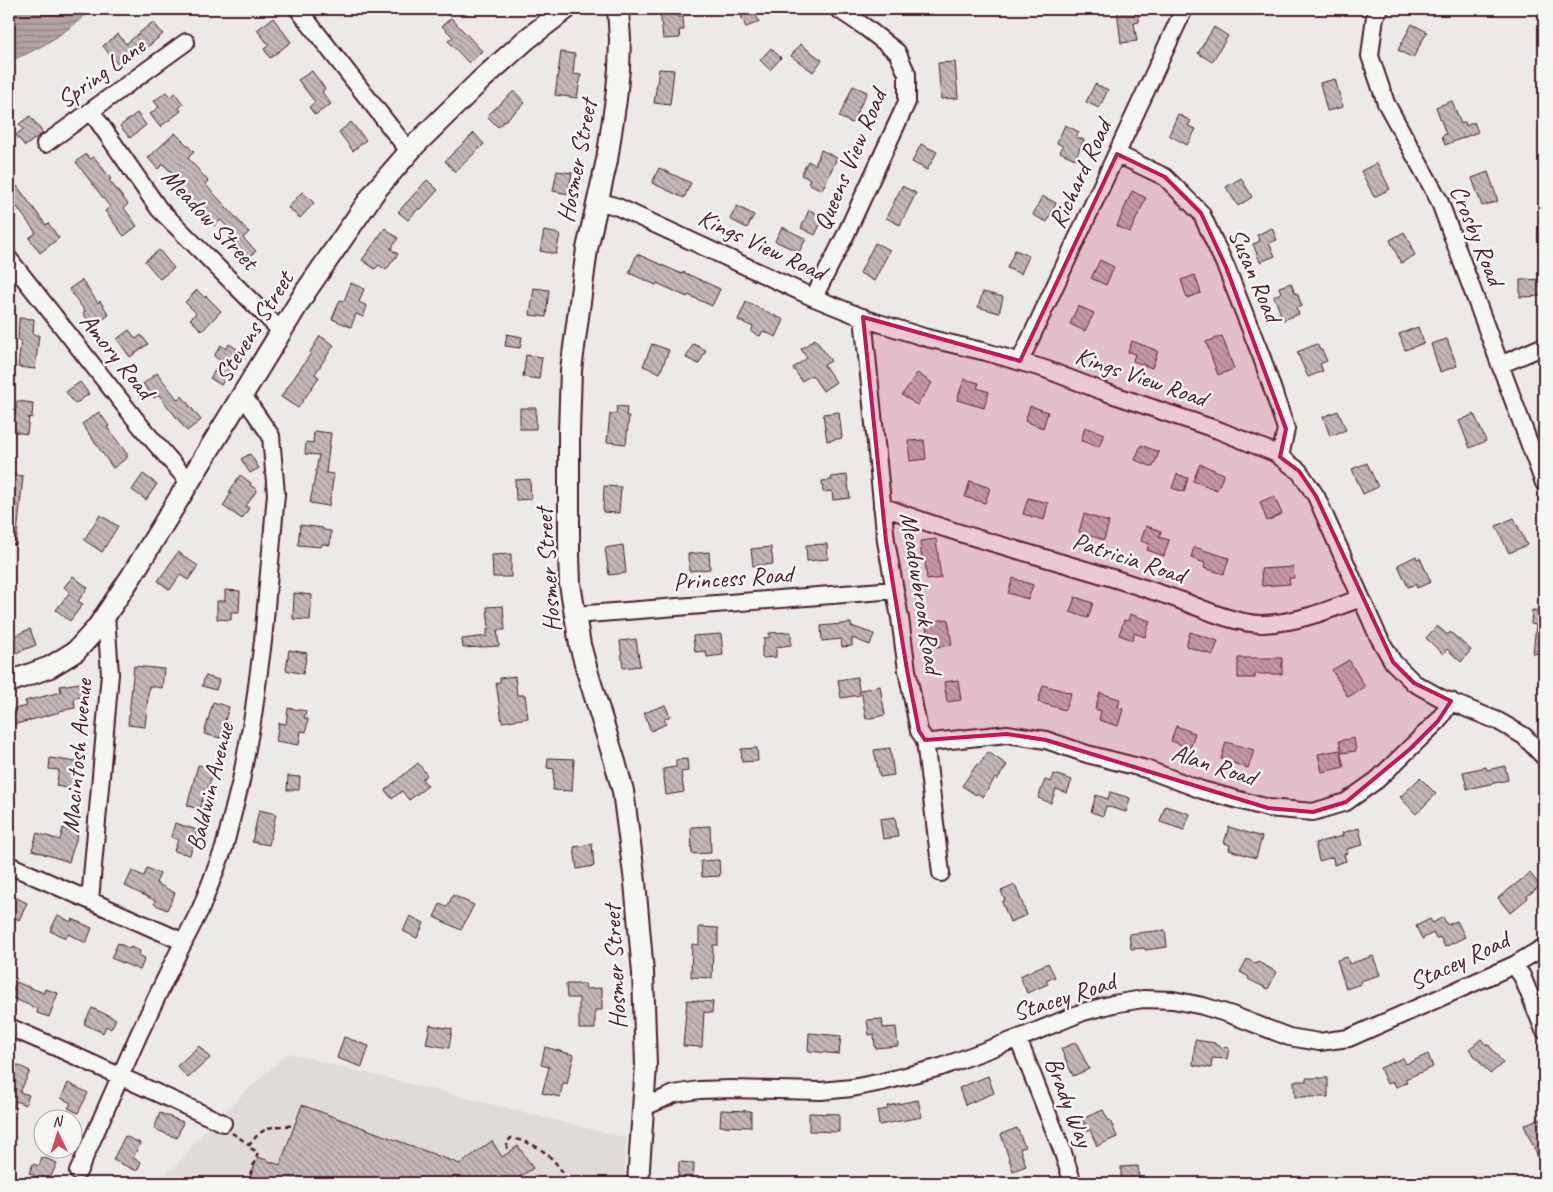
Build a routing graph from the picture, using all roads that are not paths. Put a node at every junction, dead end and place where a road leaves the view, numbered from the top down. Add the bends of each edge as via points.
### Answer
1 (298, 9) edge
2 (566, 9) edge
3 (618, 9) edge
4 (838, 9) edge
5 (1184, 9) edge
6 (1380, 9) edge
7 (186, 42) dead end
8 (91, 111) junction
9 (45, 144) dead end
10 (409, 151) junction
11 (1117, 154) junction
12 (598, 201) junction
13 (10, 266) edge
14 (814, 297) junction
15 (862, 318) junction
16 (281, 331) junction
17 (1544, 346) edge
18 (1020, 361) junction
19 (1500, 366) junction
20 (242, 394) junction
21 (1280, 457) junction
22 (189, 482) junction
23 (1544, 483) edge
24 (882, 506) junction
25 (895, 590) junction
26 (1360, 598) junction
27 (106, 615) junction
28 (575, 615) junction
29 (9, 682) edge
30 (1451, 702) junction
31 (925, 740) junction
32 (1543, 754) edge
33 (9, 865) edge
34 (941, 873) dead end
35 (90, 900) junction
36 (184, 942) junction
37 (1544, 946) edge
38 (1514, 965) junction
39 (9, 1027) edge
40 (1544, 1030) edge
41 (1018, 1039) junction
42 (121, 1076) junction
43 (642, 1108) junction
44 (223, 1123) road end
45 (78, 1172) dead end
46 (638, 1183) edge
47 (1074, 1183) edge

1 - 10 street
2 - 10 street, Stevens Street via 504,59
3 - 12 street, Hosmer Street via 620,69
4 - 14 street, Queens View Road via 896,52 907,74 907,102
5 - 11 street, Richard Road
6 - 19 street, Crosby Road via 1375,16 1370,56 1376,75 1386,103 1440,204
7 - 8 street, Spring Lane
8 - 9 street, Spring Lane
8 - 16 street, Meadow Street via 159,208
10 - 16 street, Stevens Street via 376,190
11 - 18 street, Richard Road
11 - 21 street, Susan Road via 1165,178 1201,213 1262,358 1286,429
12 - 14 street, Kings View Road via 646,219
12 - 28 street, Hosmer Street via 582,280 571,370 569,554
13 - 22 street, Amory Road
14 - 15 street, Kings View Road
15 - 18 street, Kings View Road
15 - 24 street, Meadowbrook Road
16 - 20 street, Stevens Street
17 - 19 street
18 - 21 street, Kings View Road via 1247,440
19 - 23 street, Crosby Road
20 - 22 street, Stevens Street
20 - 36 street, Baldwin Avenue via 271,436 276,494 264,641 241,781 224,848
21 - 26 street, Kings View Road via 1299,471 1316,496
22 - 27 street, Stevens Street
24 - 25 street, Meadowbrook Road
24 - 26 street, Patricia Road via 1229,618 1260,624 1293,621
25 - 28 street, Princess Road
25 - 31 street, Meadowbrook Road via 919,731
26 - 30 street, Kings View Road via 1393,662 1414,683
27 - 29 street, Stevens Street via 76,651 50,667
27 - 35 street, Macintosh Avenue via 110,674
28 - 43 street, Hosmer Street via 588,674 619,776 632,852 645,1004 646,1065
30 - 31 street, Alan Road via 1438,721 1376,780 1346,802 1313,812 1268,808 1046,740 1008,734
30 - 32 street, Kings View Road via 1498,721 1524,736
31 - 34 street, Meadowbrook Road
33 - 35 street
35 - 36 street
36 - 42 street, Baldwin Avenue
37 - 38 street, Stacey Road
38 - 40 street via 1522,976
38 - 41 street, Stacey Road via 1349,1038 1319,1042 1289,1037 1203,1006 1143,999 1083,1012
39 - 42 street
41 - 43 street, Stacey Road via 926,1071 852,1088 821,1091 699,1090 674,1094
41 - 47 street, Brady Way
42 - 44 street
42 - 45 street, Baldwin Avenue
43 - 46 street, Hosmer Street

